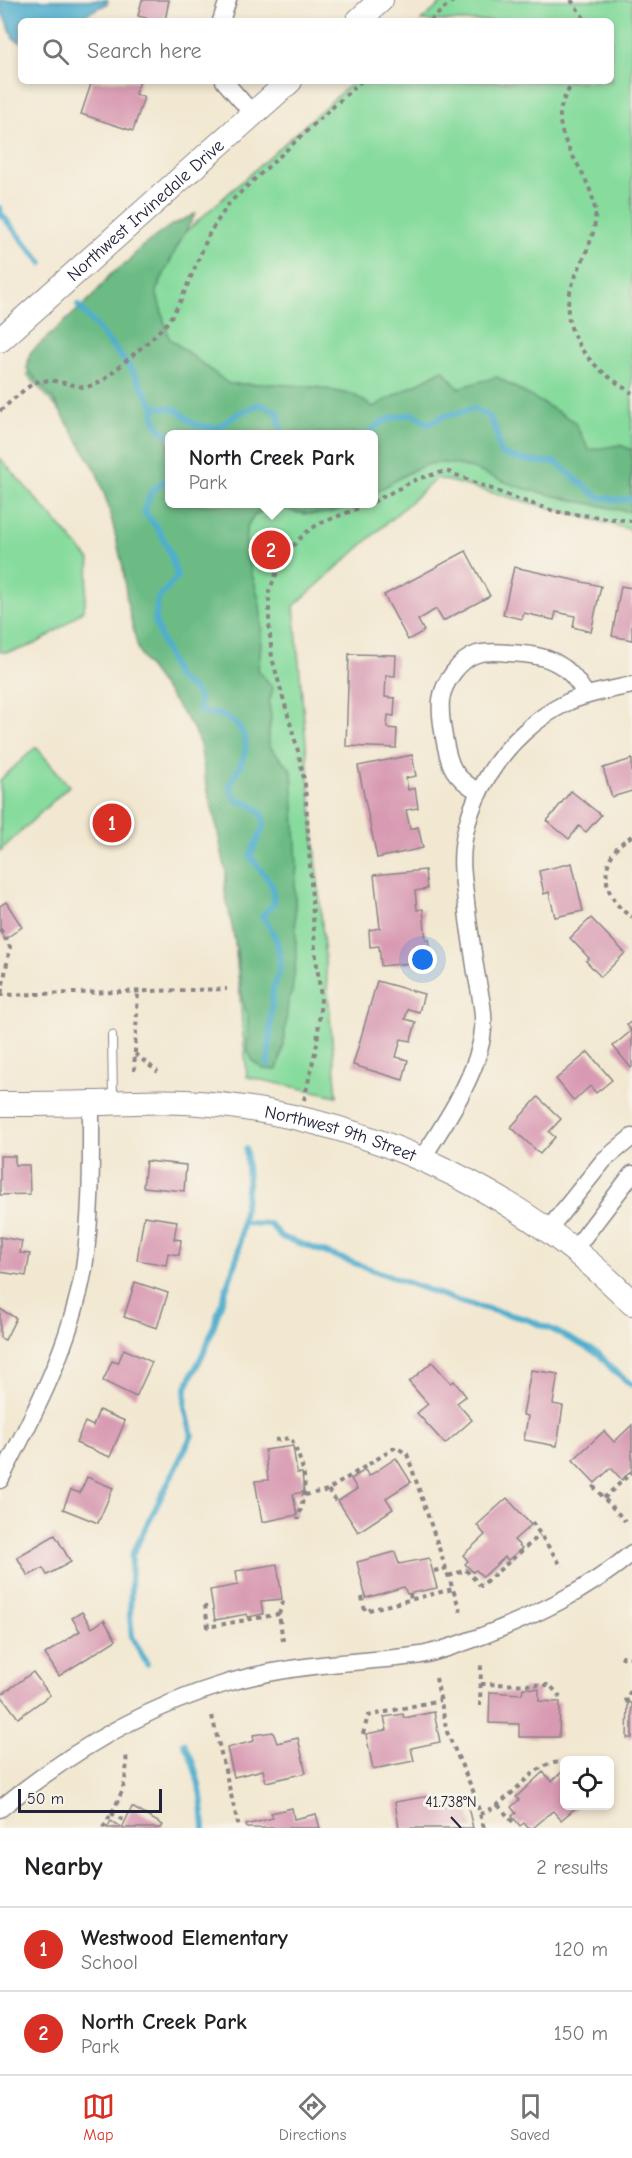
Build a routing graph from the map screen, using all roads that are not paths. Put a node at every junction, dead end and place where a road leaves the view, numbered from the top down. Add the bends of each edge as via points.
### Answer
1 (228, 0) edge
2 (381, 0) edge
3 (222, 18) edge
4 (361, 18) edge
5 (227, 84) edge
6 (287, 84) edge
7 (253, 114) junction
8 (0, 340) edge
9 (632, 686) edge
10 (586, 694) junction
11 (479, 792) junction
12 (112, 1035) dead end
13 (102, 1103) junction
14 (0, 1104) edge
15 (632, 1137) edge
16 (421, 1160) junction
17 (632, 1174) edge
18 (547, 1231) junction
19 (574, 1250) junction
20 (632, 1303) edge
21 (0, 1480) edge
22 (632, 1553) edge
23 (0, 1809) edge

1 - 3 street
2 - 4 street
5 - 7 street
6 - 7 street, Northwest Irvinedale Drive
7 - 8 street, Northwest Irvinedale Drive
9 - 10 street
10 - 11 street via 565,703 515,741
10 - 11 street via 564,668 536,656 475,654 460,665 441,701 443,733 452,770
11 - 16 street via 463,836 462,873 484,1029 473,1068
12 - 13 lane
13 - 14 street, Northwest 9th Street
13 - 16 street, Northwest 9th Street via 186,1102 300,1118
13 - 21 street via 83,1269 75,1306 47,1385
15 - 18 street via 604,1160
16 - 18 street, Northwest 9th Street via 477,1187
17 - 19 street
18 - 19 street, Northwest 9th Street
19 - 20 street, Northwest 9th Street
22 - 23 street via 568,1598 460,1644 420,1655 277,1671 224,1684 173,1703 93,1741

